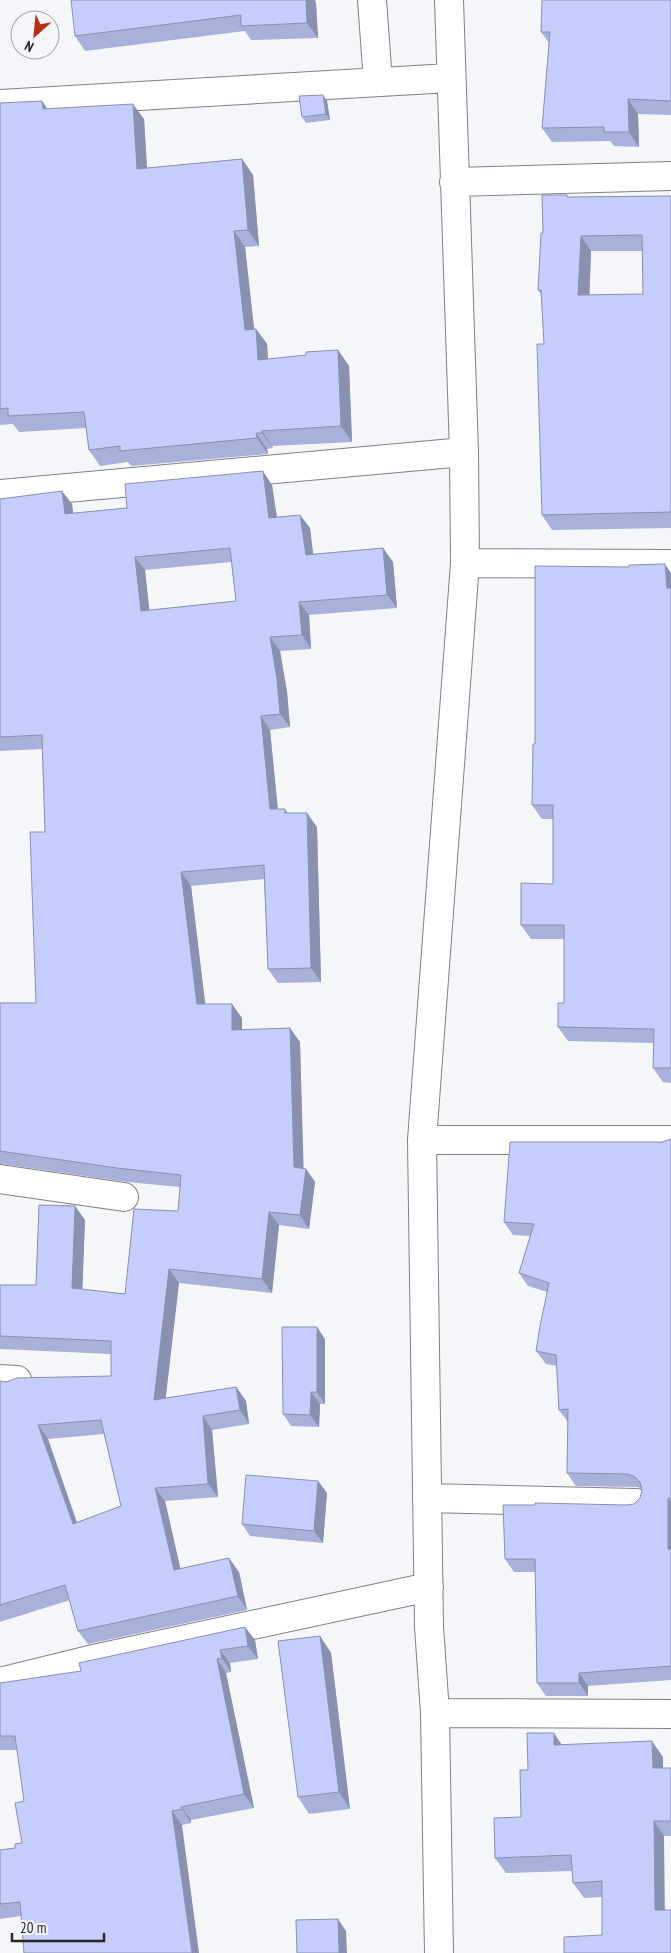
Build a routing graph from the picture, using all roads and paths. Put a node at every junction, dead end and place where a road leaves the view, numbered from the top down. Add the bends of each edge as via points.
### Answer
1 (372, 0) edge
2 (449, 0) edge
3 (450, 78) junction
4 (378, 82) junction
5 (0, 104) edge
6 (671, 176) edge
7 (454, 182) junction
8 (464, 452) junction
9 (0, 494) edge
10 (465, 563) junction
11 (671, 564) edge
12 (422, 1140) junction
13 (671, 1140) edge
14 (0, 1179) edge
15 (124, 1197) dead end
16 (427, 1498) junction
17 (636, 1503) edge
18 (429, 1587) junction
19 (0, 1682) edge
20 (435, 1713) junction
21 (671, 1714) edge
22 (439, 1953) edge

1 - 4 street
2 - 3 street
3 - 4 street
3 - 7 street
4 - 5 street
6 - 7 street
7 - 8 street
8 - 9 street
8 - 10 street
10 - 11 street
10 - 12 street
12 - 13 street
12 - 16 street
14 - 15 street
16 - 17 street
16 - 18 street
18 - 19 street
18 - 20 street
20 - 21 street
20 - 22 street

